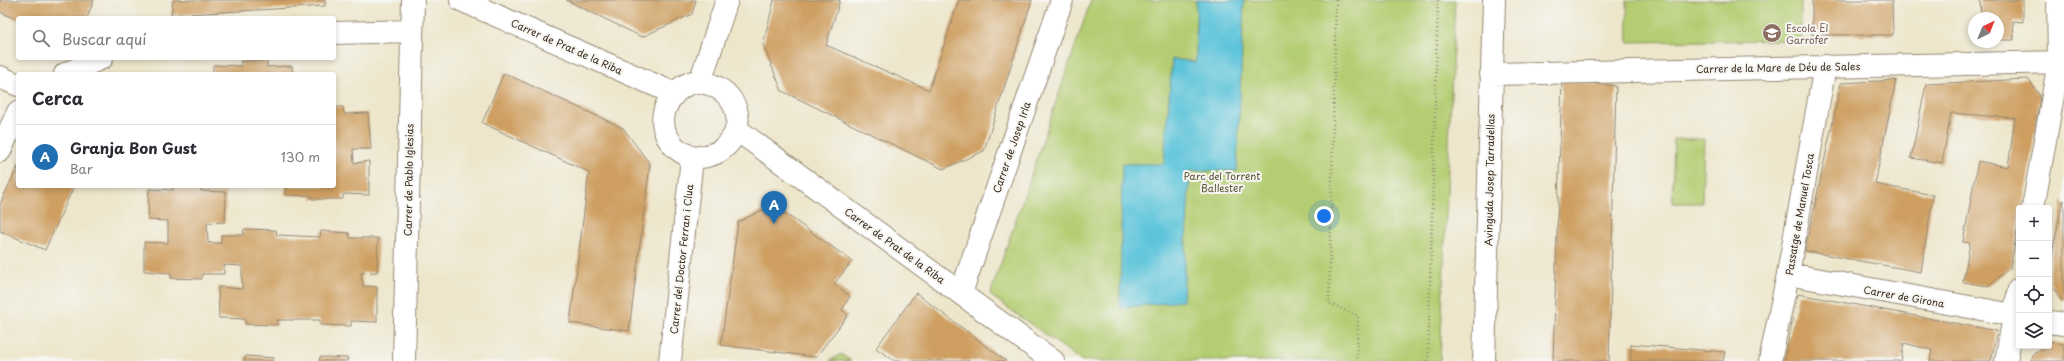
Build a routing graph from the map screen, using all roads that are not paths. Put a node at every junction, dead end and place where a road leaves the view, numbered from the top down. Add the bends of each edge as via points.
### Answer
1 (414, 0) edge
2 (460, 0) edge
3 (727, 0) edge
4 (1062, 0) edge
5 (1494, 0) edge
6 (2058, 0) edge
7 (411, 32) junction
8 (336, 33) edge
9 (97, 60) edge
10 (2061, 62) edge
11 (1825, 66) junction
12 (70, 72) edge
13 (1491, 74) junction
14 (0, 77) edge
15 (700, 82) junction
16 (16, 84) edge
17 (674, 93) junction
18 (16, 116) edge
19 (736, 129) junction
20 (0, 151) edge
21 (692, 158) junction
22 (2034, 205) edge
23 (1788, 274) junction
24 (961, 294) junction
25 (2016, 316) edge
26 (2016, 320) edge
27 (2052, 322) edge
28 (2064, 324) edge
29 (404, 361) edge
30 (670, 361) edge
31 (1053, 361) edge
32 (1484, 361) edge
33 (1770, 361) edge
34 (2006, 361) edge

1 - 7 street, Carrer de Pablo Iglesias
2 - 17 street, Carrer de Prat de la Riba
3 - 15 street
4 - 24 street, Carrer de Josep Irla
5 - 13 street, Avinguda Josep Tarradellas
6 - 10 street
7 - 8 street
7 - 29 street, Carrer de Pablo Iglesias
9 - 12 street
10 - 11 street, Carrer de la Mare de Déu de Sales
10 - 22 street
11 - 13 street, Carrer de la Mare de Déu de Sales
11 - 23 street, Passatge de Manuel Tosca
13 - 32 street, Avinguda Josep Tarradellas
14 - 16 street
15 - 17 street via 686,84
15 - 19 street via 722,89 730,98 735,108
17 - 21 street via 666,102 663,125 667,137 674,146
18 - 20 street
19 - 21 street via 730,142 720,151
19 - 24 street, Carrer de Prat de la Riba
21 - 30 street, Carrer del Doctor Ferran i Clua
23 - 25 street, Carrer de Girona
23 - 33 street, Passatge de Manuel Tosca
24 - 31 street, Carrer de Prat de la Riba
26 - 34 street
27 - 28 street

